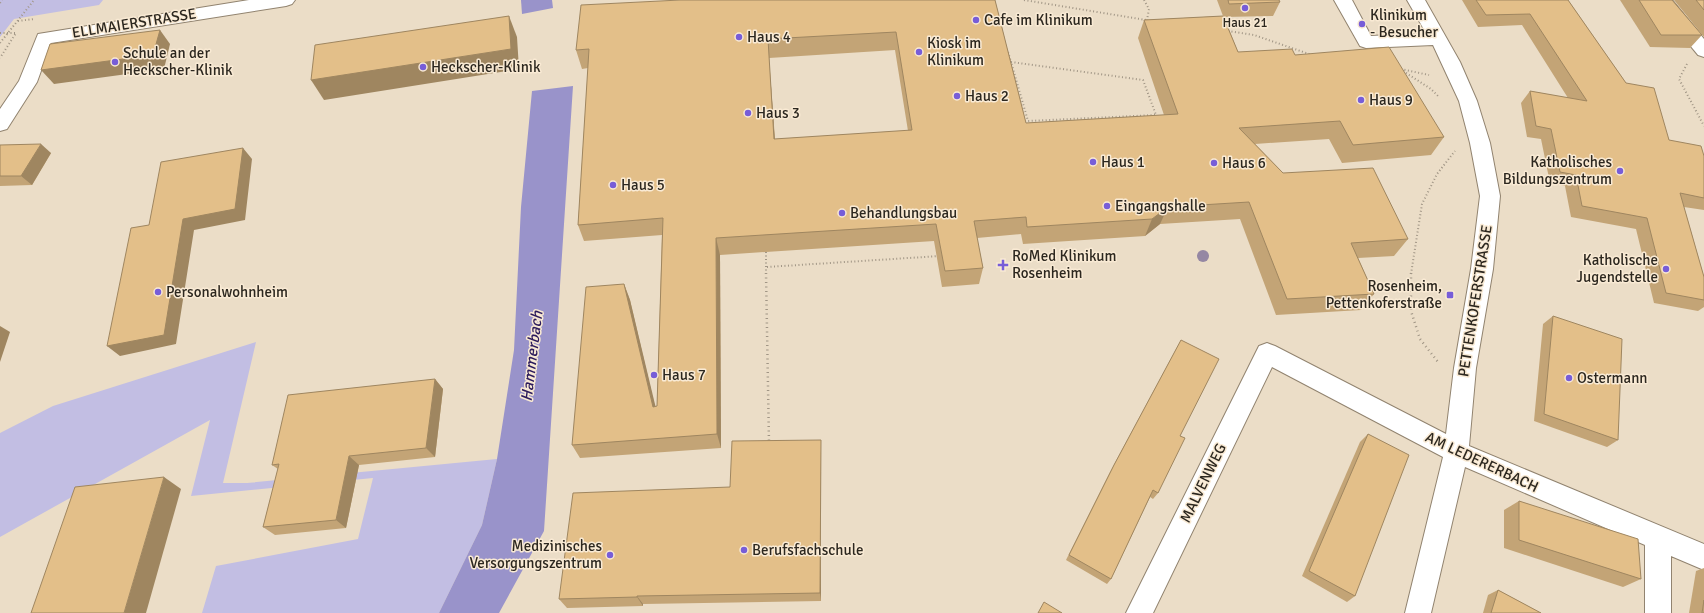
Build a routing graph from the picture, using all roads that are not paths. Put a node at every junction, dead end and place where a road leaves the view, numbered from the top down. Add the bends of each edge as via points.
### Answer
1 (286, 0) edge
2 (1344, 0) edge
3 (1416, 0) edge
4 (1662, 0) edge
5 (1439, 39) junction
6 (1704, 51) edge
7 (0, 124) edge
8 (1267, 353) joint
9 (1456, 452) junction
10 (1658, 538) junction
11 (1704, 557) edge
12 (1139, 613) edge
13 (1418, 613) edge
14 (1658, 613) edge

1 - 7 street, ELLMAIERSTRASSE via 44,38 28,82
2 - 5 street via 1366,42
3 - 5 street, PETTENKOFERSTRASSE
4 - 6 street
5 - 9 street, PETTENKOFERSTRASSE via 1470,107 1490,196 1482,270 1461,393
8 - 9 street, AM LEDERERBACH
8 - 12 street, MALVENWEG
9 - 10 street, AM LEDERERBACH
9 - 13 street, PETTENKOFERSTRASSE
10 - 11 street, AM LEDERERBACH
10 - 14 street

